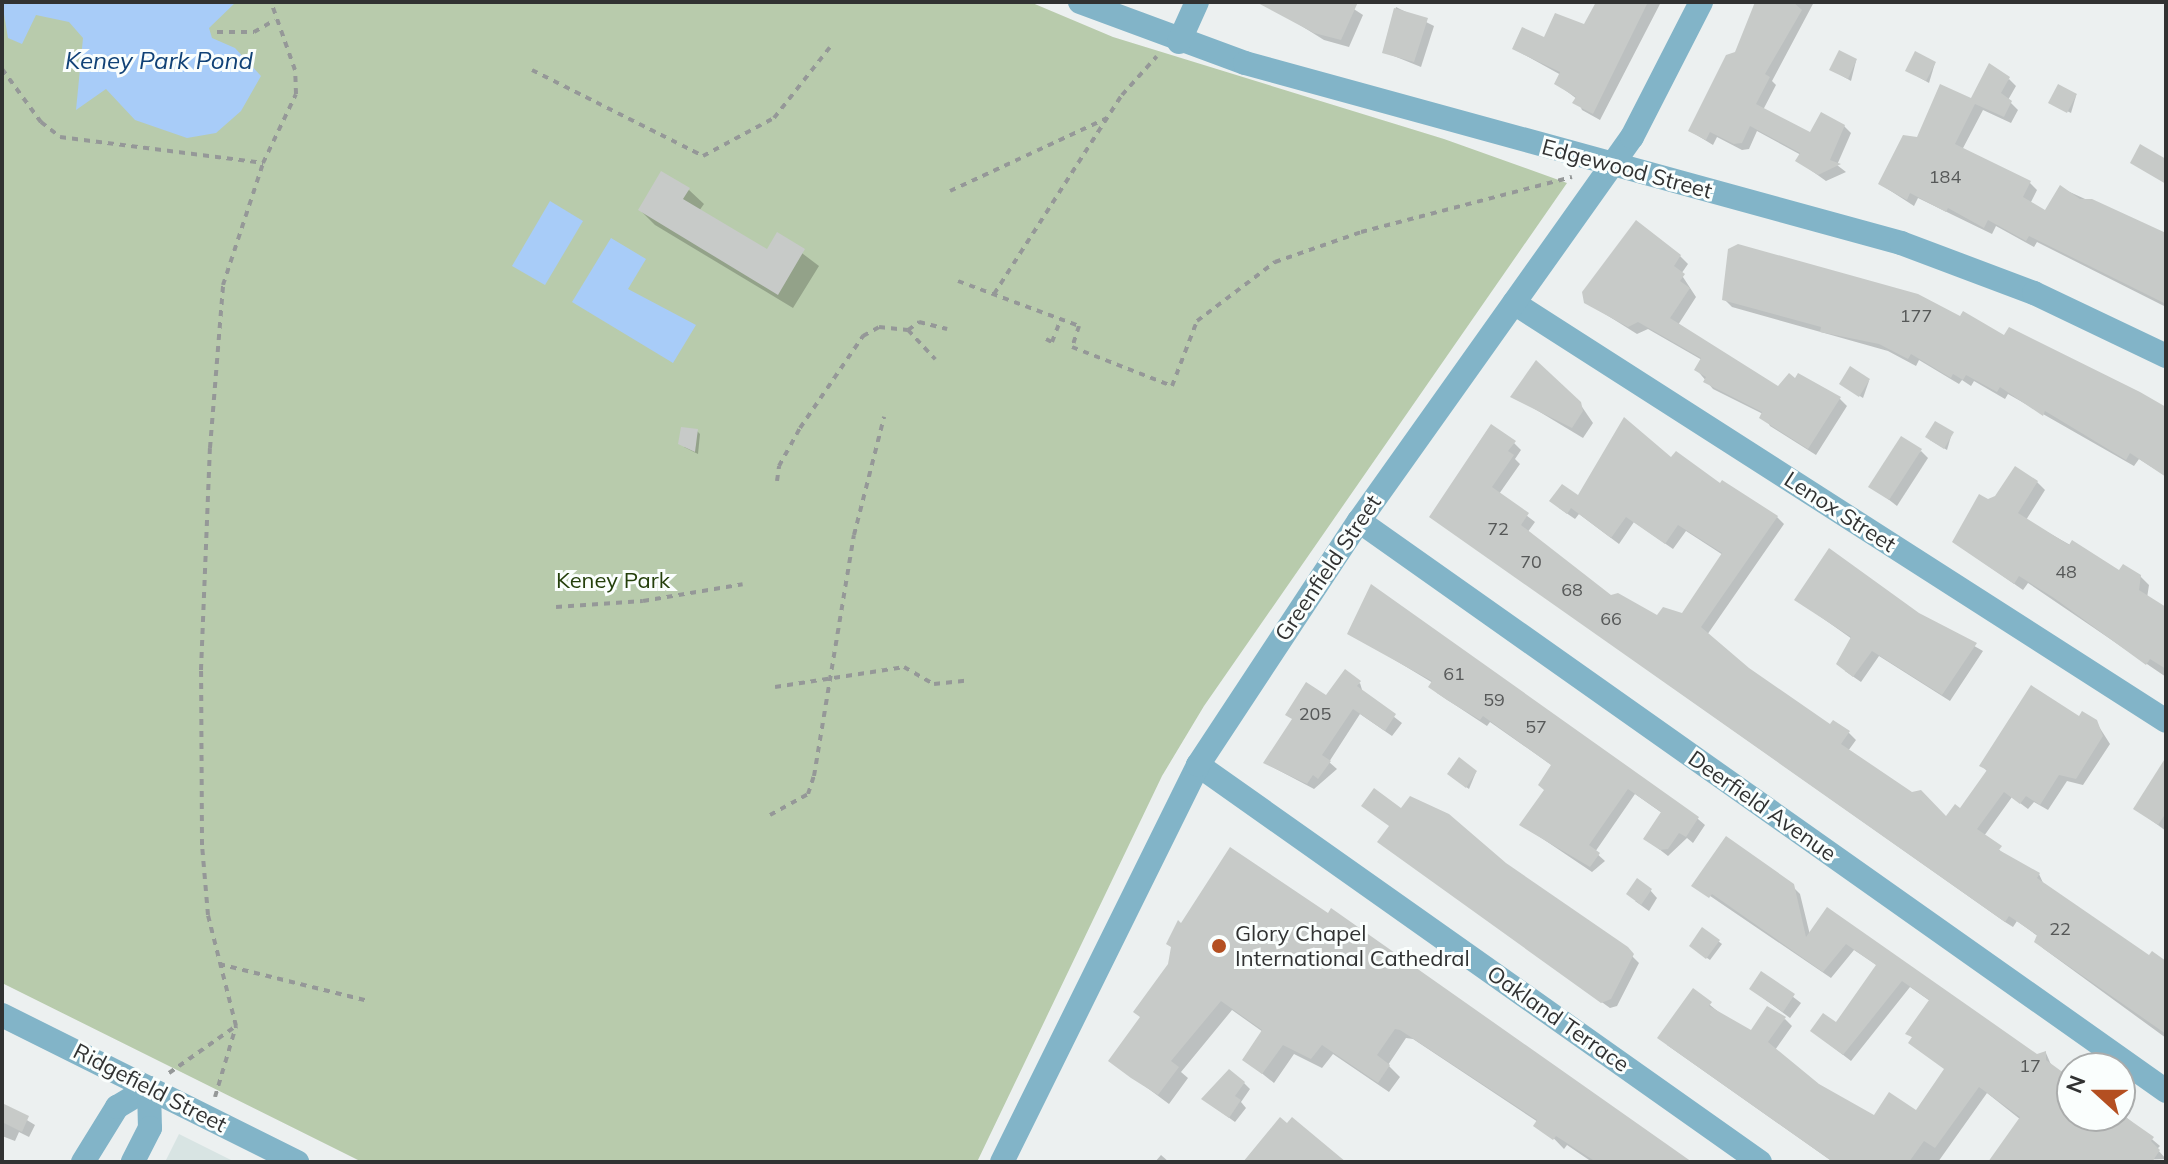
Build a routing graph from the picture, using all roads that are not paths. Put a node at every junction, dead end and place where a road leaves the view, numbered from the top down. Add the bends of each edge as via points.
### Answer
1 (1080, 2) edge
2 (1197, 2) edge
3 (1701, 2) edge
4 (1176, 41) junction
5 (1613, 165) junction
6 (1514, 303) junction
7 (2166, 356) edge
8 (1359, 521) junction
9 (2166, 721) edge
10 (1198, 765) junction
11 (2, 1015) edge
12 (149, 1088) junction
13 (2166, 1091) edge
14 (83, 1162) edge
15 (133, 1162) edge
16 (297, 1162) edge
17 (1002, 1162) edge
18 (1760, 1162) edge

1 - 4 street, Edgewood Street
2 - 4 street
3 - 5 street, Greenfield Street
4 - 5 street, Edgewood Street
5 - 6 street, Greenfield Street
5 - 7 street, Edgewood Street via 1901,243 2034,293
6 - 8 street, Greenfield Street
6 - 9 street, Lenox Street
8 - 10 street, Greenfield Street
8 - 13 street, Deerfield Avenue
10 - 17 street, Greenfield Street
10 - 18 street, Oakland Terrace
11 - 12 street, Ridgefield Street
12 - 14 street via 117,1107
12 - 15 street via 150,1128
12 - 16 street, Ridgefield Street

